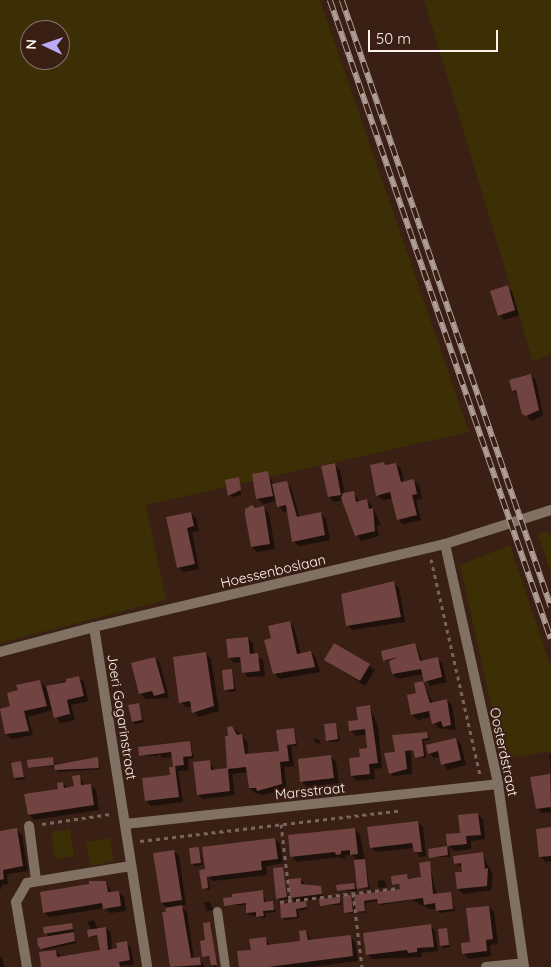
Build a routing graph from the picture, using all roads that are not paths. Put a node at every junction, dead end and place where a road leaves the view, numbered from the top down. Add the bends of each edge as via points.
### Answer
1 (551, 510) edge
2 (445, 544) junction
3 (94, 627) junction
4 (0, 652) edge
5 (498, 784) junction
6 (125, 824) junction
7 (29, 826) road end
8 (131, 866) junction
9 (36, 880) junction
10 (217, 910) dead end
11 (524, 965) edge
12 (27, 967) edge
13 (147, 967) edge
14 (225, 967) edge
15 (486, 967) edge

1 - 2 street, Hoessenboslaan
2 - 3 street, Hoessenboslaan
2 - 5 street, Oosterdstraat
3 - 4 street, Hoessenboslaan
3 - 6 street, Joeri Gagarinstraat
5 - 6 street, Marsstraat
5 - 11 street, Oosterdstraat
6 - 8 street, Joeri Gagarinstraat
7 - 9 street
8 - 9 street
8 - 13 street, Joeri Gagarinstraat
9 - 12 street via 27,882 16,902
10 - 14 lane
11 - 15 street

